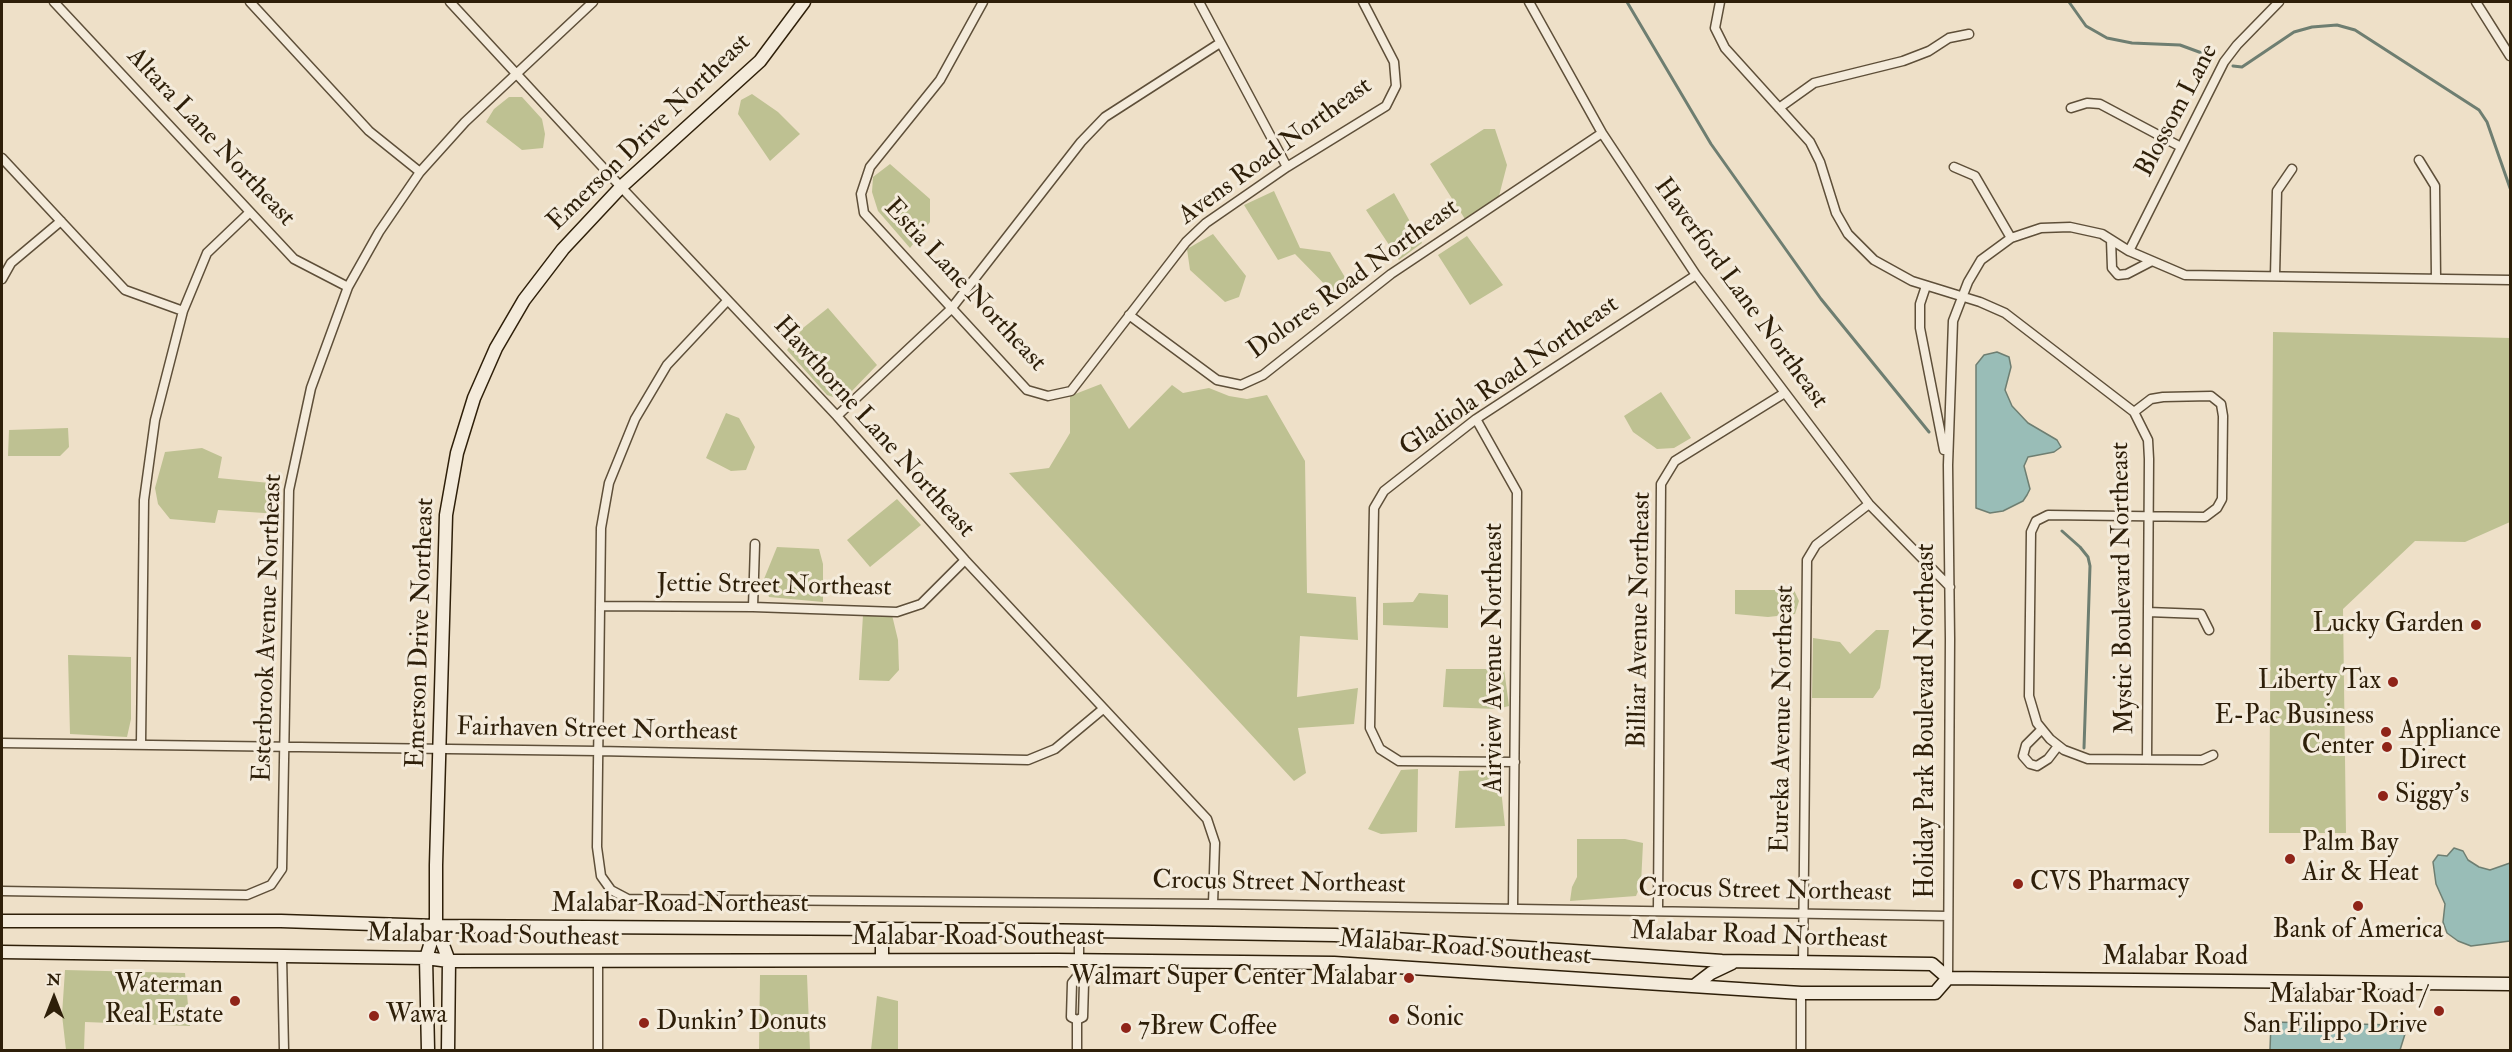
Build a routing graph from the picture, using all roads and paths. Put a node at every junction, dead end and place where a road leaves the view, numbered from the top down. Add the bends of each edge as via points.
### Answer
1 (54, 2) edge
2 (250, 2) edge
3 (450, 2) edge
4 (593, 2) edge
5 (804, 2) edge
6 (983, 2) edge
7 (1200, 2) edge
8 (1363, 2) edge
9 (1529, 2) edge
10 (1719, 2) edge
11 (2279, 2) edge
12 (2476, 2) edge
13 (1969, 34) dead end
14 (1220, 43) junction
15 (2511, 56) edge
16 (516, 74) junction
17 (1779, 108) junction
18 (2071, 108) dead end
19 (1602, 133) junction
20 (2181, 147) junction
21 (2, 158) edge
22 (2419, 159) dead end
23 (1287, 166) junction
24 (1954, 166) dead end
25 (2292, 169) dead end
26 (420, 172) junction
27 (621, 187) junction
28 (250, 212) junction
29 (61, 221) junction
30 (2011, 238) junction
31 (2111, 240) junction
32 (2129, 251) junction
33 (2152, 261) junction
34 (1696, 275) junction
35 (2275, 276) junction
36 (2436, 278) junction
37 (2, 279) edge
38 (2511, 280) edge
39 (1926, 286) junction
40 (348, 287) junction
41 (1961, 297) junction
42 (728, 301) junction
43 (951, 309) junction
44 (183, 311) junction
45 (1129, 315) junction
46 (1784, 394) junction
47 (1048, 396) joint
48 (2134, 412) junction
49 (837, 416) junction
50 (1476, 419) junction
51 (1948, 465) junction
52 (1869, 504) junction
53 (2148, 517) junction
54 (755, 544) dead end
55 (965, 560) junction
56 (1950, 587) junction
57 (600, 606) junction
58 (753, 607) junction
59 (2148, 612) junction
60 (2209, 630) dead end
61 (1103, 709) junction
62 (2041, 730) junction
63 (2, 743) edge
64 (141, 743) junction
65 (2058, 746) junction
66 (285, 748) junction
67 (440, 750) junction
68 (598, 750) junction
69 (2213, 755) dead end
70 (2147, 759) junction
71 (1515, 762) junction
72 (2, 891) edge
73 (1213, 904) junction
74 (1513, 908) junction
75 (1658, 910) junction
76 (1802, 915) junction
77 (1948, 916) junction
78 (2, 921) edge
79 (436, 926) junction
80 (882, 929) junction
81 (1078, 931) junction
82 (2, 952) edge
83 (282, 956) junction
84 (426, 958) junction
85 (882, 960) junction
86 (1078, 960) junction
87 (450, 961) junction
88 (598, 961) junction
89 (1736, 961) junction
90 (1803, 963) junction
91 (1948, 978) junction
92 (2511, 984) edge
93 (1694, 986) junction
94 (1801, 993) junction
95 (284, 1050) edge
96 (428, 1050) edge
97 (448, 1050) edge
98 (598, 1050) edge
99 (1077, 1050) edge
100 (1801, 1050) edge

1 - 28 street, Altara Lane Northeast
2 - 26 street via 369,131
3 - 16 street, Hawthorne Lane Northeast
4 - 16 street, Esterbrook Avenue Northeast
5 - 27 main road, Emerson Drive Northeast via 760,61
6 - 43 street, Estia Lane Northeast via 940,80 870,167 861,194 864,213
7 - 14 street
8 - 23 street, Avens Road Northeast via 1394,62 1396,86 1386,105
9 - 19 street, Haverford Lane Northeast
10 - 17 street via 1715,28 1725,48
11 - 20 street, Blossom Lane via 2224,62
12 - 15 street
13 - 17 street via 1949,38 1903,61 1814,83
14 - 23 street
14 - 43 street via 1105,117
16 - 26 street, Esterbrook Avenue Northeast
16 - 27 street, Hawthorne Lane Northeast
17 - 39 street via 1810,142 1836,213 1848,234 1874,260
18 - 20 street via 2100,104
19 - 34 street, Haverford Lane Northeast
19 - 45 street, Dolores Road Northeast via 1391,274 1263,375 1241,384 1217,380
20 - 32 street, Blossom Lane
21 - 29 street
22 - 36 street via 2435,186
23 - 45 street, Avens Road Northeast via 1206,223 1186,242
24 - 30 street via 1975,176
25 - 35 street via 2277,190
26 - 40 street, Esterbrook Avenue Northeast
27 - 42 street, Hawthorne Lane Northeast
27 - 67 main road, Emerson Drive Northeast via 563,249 524,300 496,348 474,398 457,453 446,515
28 - 40 street, Altara Lane Northeast via 294,259
28 - 44 street via 207,253
29 - 37 street via 11,263
29 - 44 street via 125,290
30 - 31 street, Holiday Park Boulevard Northeast via 2041,228 2070,227
30 - 41 street, Holiday Park Boulevard Northeast via 1981,260
31 - 32 street, Holiday Park Boulevard Northeast
31 - 33 street via 2112,268 2118,275
32 - 33 street, Holiday Park Boulevard Northeast
33 - 35 street, Holiday Park Boulevard Northeast via 2185,275
34 - 46 street, Haverford Lane Northeast
34 - 50 street, Gladiola Road Northeast
35 - 36 street, Holiday Park Boulevard Northeast
36 - 38 street, Holiday Park Boulevard Northeast
39 - 41 street
39 - 51 street, Holiday Park Boulevard Northeast via 1920,304 1920,328
40 - 66 street, Esterbrook Avenue Northeast via 311,388 289,490
41 - 48 street, Mystic Boulevard Northeast via 2005,313
41 - 51 street, Holiday Park Boulevard Northeast via 1953,321
42 - 49 street, Hawthorne Lane Northeast
42 - 57 street via 667,365 634,419 609,483 604,508
43 - 47 street, Estia Lane Northeast via 1027,390
43 - 49 street
44 - 64 street via 155,420 144,500
45 - 47 street, Avens Road Northeast via 1071,391
46 - 52 street, Haverford Lane Northeast
46 - 75 street, Billiar Avenue Northeast via 1675,461 1661,484
48 - 53 street, Mystic Boulevard Northeast via 2148,440
48 - 53 street via 2151,399 2211,396 2221,404 2223,416 2222,498 2217,508 2205,517
49 - 55 street, Hawthorne Lane Northeast
50 - 71 street, Airview Avenue Northeast via 1517,492
50 - 71 street, Gladiola Road Northeast via 1384,492 1374,508 1370,728 1380,749 1399,761
51 - 56 street, Holiday Park Boulevard Northeast
52 - 56 street, Haverford Lane Northeast
52 - 76 street, Eureka Avenue Northeast via 1816,545 1807,560
53 - 59 street, Mystic Boulevard Northeast
53 - 62 street via 2048,515 2036,522 2031,532 2029,696
54 - 58 street
55 - 58 street, Jettie Street Northeast via 921,604 897,612
55 - 61 street, Hawthorne Lane Northeast
56 - 77 street, Holiday Park Boulevard Northeast
57 - 58 street, Jettie Street Northeast
57 - 68 street
59 - 60 street via 2201,614
59 - 70 street, Mystic Boulevard Northeast
61 - 68 street, Fairhaven Street Northeast via 1055,749 1028,760
61 - 73 street, Hawthorne Lane Northeast via 1207,819 1215,843
62 - 65 street
62 - 65 street via 2026,745 2023,756 2030,764 2037,766 2048,759
63 - 64 street, Fairhaven Street Northeast
64 - 66 street, Fairhaven Street Northeast
65 - 70 street via 2088,759
66 - 67 street, Fairhaven Street Northeast
66 - 72 street, Esterbrook Avenue Northeast via 282,869 271,885 248,895
67 - 68 street, Fairhaven Street Northeast
67 - 79 main road, Emerson Drive Northeast
68 - 73 street, Crocus Street Northeast via 597,862 611,890 628,898
69 - 70 street via 2202,760
71 - 74 street, Airview Avenue Northeast
73 - 74 street, Crocus Street Northeast
74 - 75 street, Crocus Street Northeast
75 - 76 street, Crocus Street Northeast
76 - 77 street, Crocus Street Northeast
76 - 90 street, Eureka Avenue Northeast
77 - 91 street, Holiday Park Boulevard Northeast
78 - 79 main road, Malabar Road Northeast via 281,921
79 - 80 main road, Malabar Road Northeast
79 - 84 main road
79 - 87 main road
80 - 81 main road, Malabar Road Northeast
80 - 85 main road
81 - 86 street
81 - 89 main road, Malabar Road Northeast via 1335,935
82 - 83 main road, Malabar Road Southeast
83 - 84 main road, Malabar Road Southeast
83 - 95 street
84 - 87 main road, Malabar Road Southeast
84 - 96 main road
85 - 86 main road, Malabar Road Southeast
85 - 88 main road, Malabar Road Southeast
86 - 93 main road, Malabar Road Southeast via 1334,963
86 - 99 street via 1078,978 1084,983 1083,1017 1077,1020
87 - 88 main road, Malabar Road Southeast
87 - 97 main road
88 - 98 street
89 - 90 main road, Malabar Road Northeast
89 - 93 main road
90 - 91 main road, Malabar Road Northeast via 1932,964
91 - 92 main road, Malabar Road
91 - 94 main road, Malabar Road Southeast via 1935,993
93 - 94 main road, Malabar Road Southeast
94 - 100 street

